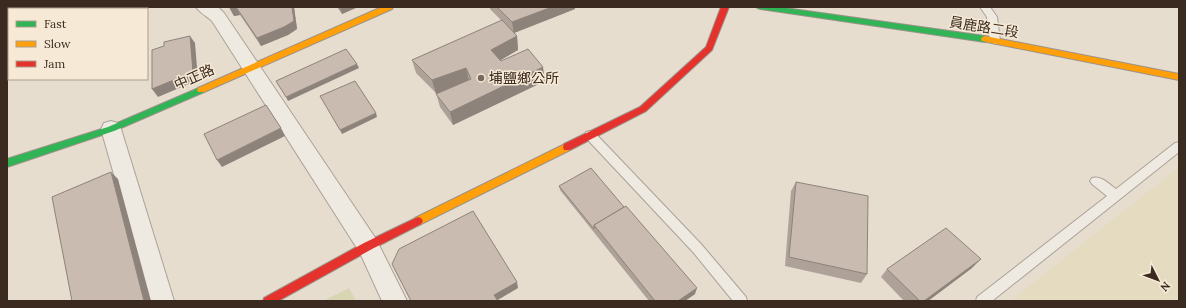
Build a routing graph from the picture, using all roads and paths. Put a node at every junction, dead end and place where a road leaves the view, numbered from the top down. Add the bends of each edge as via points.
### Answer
1 (205, 7) edge
2 (389, 7) edge
3 (725, 7) edge
4 (760, 7) edge
5 (985, 7) edge
6 (995, 41) junction
7 (251, 67) junction
8 (1179, 77) edge
9 (111, 129) junction
10 (590, 136) junction
11 (1179, 146) edge
12 (7, 162) edge
13 (1096, 181) dead end
14 (1116, 196) junction
15 (368, 246) junction
16 (162, 301) edge
17 (268, 301) edge
18 (395, 301) edge
19 (742, 301) edge
20 (982, 301) edge

1 - 7 street via 210,8 218,17
2 - 7 street, 中正路
3 - 10 street via 709,48 643,108
4 - 6 street, 員鹿路二段
5 - 6 lane via 992,17
6 - 8 street, 員鹿路二段
7 - 9 street, 中正路
7 - 15 street
9 - 12 street, 中正路
9 - 16 street
10 - 15 street
10 - 19 lane via 697,248
11 - 14 lane
13 - 14 lane
14 - 20 lane
15 - 17 street
15 - 18 street

